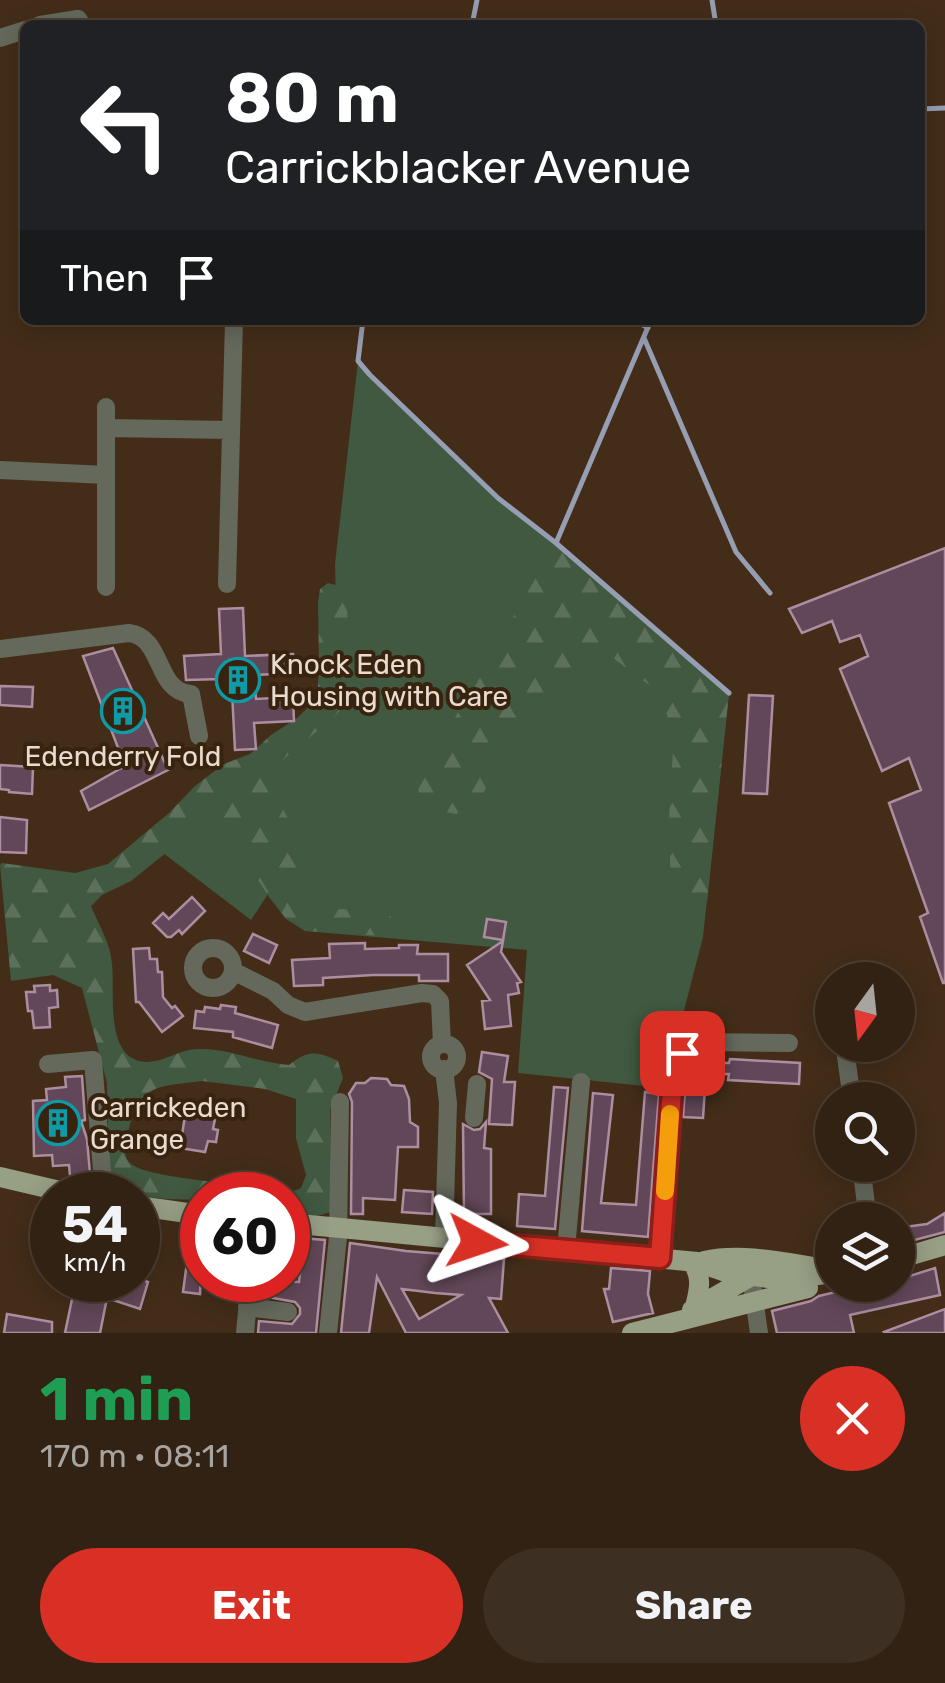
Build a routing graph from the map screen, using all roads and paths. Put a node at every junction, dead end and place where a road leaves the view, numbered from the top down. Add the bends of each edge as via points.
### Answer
1 (234, 325) edge
2 (106, 407) dead end
3 (106, 428) junction
4 (231, 430) junction
5 (0, 470) edge
6 (106, 475) junction
7 (227, 584) dead end
8 (106, 587) dead end
9 (0, 649) edge
10 (200, 736) dead end
11 (233, 971) dead end
12 (789, 1043) dead end
13 (48, 1064) dead end
14 (581, 1082) dead end
15 (448, 1100) junction
16 (475, 1101) dead end
17 (340, 1102) dead end
18 (102, 1172) edge
19 (0, 1177) edge
20 (30, 1184) edge
21 (310, 1225) edge
22 (338, 1228) junction
23 (444, 1238) junction
24 (945, 1245) edge
25 (566, 1249) junction
26 (915, 1254) edge
27 (660, 1258) junction
28 (770, 1260) junction
29 (694, 1262) junction
30 (815, 1270) edge
31 (815, 1276) edge
32 (751, 1277) junction
33 (815, 1286) edge
34 (754, 1301) junction
35 (248, 1302) edge
36 (248, 1306) junction
37 (695, 1308) junction
38 (288, 1312) dead end
39 (676, 1322) junction
40 (245, 1333) edge
41 (328, 1333) edge
42 (632, 1333) edge
43 (759, 1333) edge

1 - 4 street
2 - 3 street
3 - 4 street
3 - 6 street
4 - 7 street
5 - 6 street
6 - 8 street
9 - 10 street via 138,634 172,687 191,694
11 - 15 street via 306,1012 433,994 440,1000 442,1044 431,1055 444,1070
12 - 27 street via 702,1042 682,1053 673,1076
13 - 18 street via 94,1060
14 - 25 street
15 - 16 street
15 - 23 street
17 - 22 street
19 - 20 main road
21 - 22 main road
22 - 23 main road
22 - 41 street
23 - 25 main road
24 - 26 main road
25 - 27 main road
27 - 29 main road
28 - 29 main road
28 - 30 main road
28 - 32 main road
29 - 32 main road
29 - 37 main road via 700,1286
31 - 32 main road
32 - 34 street
32 - 37 main road
33 - 34 main road
34 - 39 main road
34 - 43 street
35 - 36 street
36 - 38 street
36 - 40 street
37 - 39 main road
39 - 42 main road

